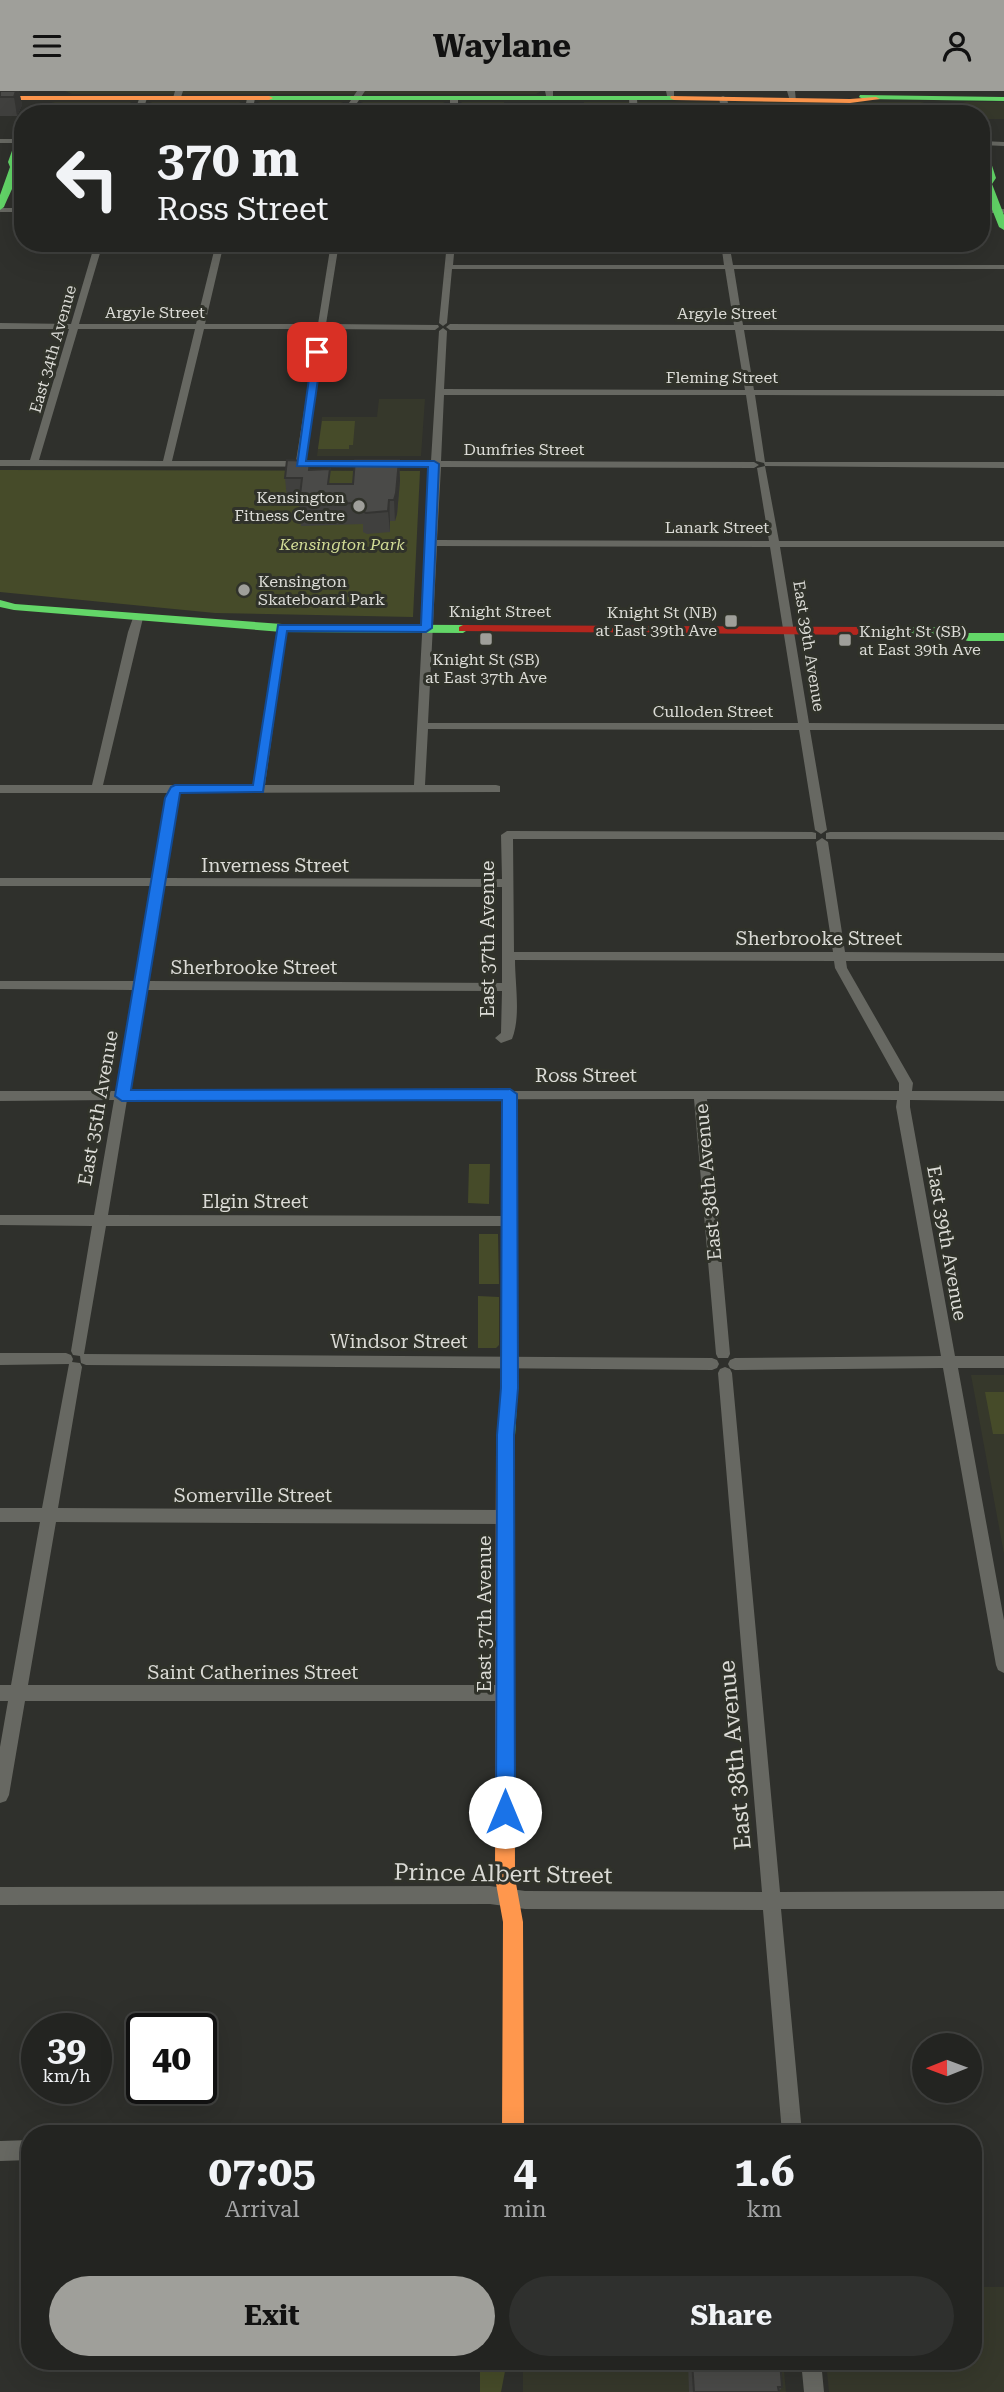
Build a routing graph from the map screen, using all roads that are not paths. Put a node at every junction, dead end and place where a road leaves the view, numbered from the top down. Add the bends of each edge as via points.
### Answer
1 (178, 95) edge
2 (277, 95) edge
3 (424, 95) edge
4 (547, 95) edge
5 (670, 95) edge
6 (793, 96) edge
7 (0, 98) edge
8 (47, 98) edge
9 (935, 99) edge
10 (1004, 99) edge
11 (356, 101) edge
12 (129, 105) edge
13 (144, 105) edge
14 (243, 105) edge
15 (252, 105) edge
16 (451, 105) edge
17 (462, 105) edge
18 (625, 105) edge
19 (636, 105) edge
20 (720, 105) edge
21 (732, 105) edge
22 (14, 164) edge
23 (1, 200) edge
24 (995, 211) edge
25 (1004, 227) edge
26 (96, 252) edge
27 (218, 252) edge
28 (334, 252) edge
29 (450, 252) edge
30 (726, 252) edge
31 (449, 267) junction
32 (729, 267) junction
33 (1004, 267) edge
34 (0, 326) edge
35 (74, 326) junction
36 (200, 326) junction
37 (322, 326) junction
38 (443, 327) junction
39 (739, 327) junction
40 (1004, 328) edge
41 (439, 392) junction
42 (750, 393) junction
43 (1004, 393) edge
44 (0, 463) edge
45 (34, 463) junction
46 (167, 464) junction
47 (300, 464) junction
48 (434, 464) junction
49 (761, 464) junction
50 (1004, 465) edge
51 (431, 543) junction
52 (774, 543) junction
53 (1004, 544) edge
54 (5, 607) edge
55 (138, 618) junction
56 (1004, 626) edge
57 (282, 628) junction
58 (426, 628) junction
59 (789, 631) junction
60 (944, 631) junction
61 (1004, 637) edge
62 (423, 726) junction
63 (804, 727) junction
64 (1004, 727) edge
65 (0, 789) edge
66 (97, 789) junction
67 (175, 789) junction
68 (259, 789) junction
69 (419, 789) junction
70 (496, 789) dead end
71 (821, 836) junction
72 (1004, 836) edge
73 (158, 882) junction
74 (0, 883) edge
75 (508, 883) junction
76 (509, 956) junction
77 (839, 957) junction
78 (1004, 957) edge
79 (0, 985) edge
80 (141, 985) junction
81 (509, 987) junction
82 (501, 1038) dead end
83 (510, 1094) junction
84 (700, 1094) junction
85 (905, 1095) junction
86 (0, 1096) edge
87 (122, 1096) junction
88 (1004, 1096) edge
89 (0, 1220) edge
90 (100, 1220) junction
91 (510, 1221) junction
92 (0, 1359) edge
93 (76, 1359) junction
94 (510, 1361) junction
95 (948, 1362) junction
96 (1004, 1362) edge
97 (724, 1364) junction
98 (0, 1515) edge
99 (50, 1515) junction
100 (505, 1517) junction
101 (1004, 1665) edge
102 (0, 1693) edge
103 (19, 1693) junction
104 (506, 1693) junction
105 (0, 1795) edge
106 (0, 1896) edge
107 (509, 1898) junction
108 (1004, 1900) edge
109 (772, 1901) junction
110 (513, 2125) edge
111 (791, 2125) edge
112 (21, 2150) edge
113 (0, 2151) edge
114 (812, 2370) edge
115 (814, 2392) edge

1 - 13 street
1 - 14 street
2 - 11 street
2 - 15 street
3 - 11 street
3 - 16 street
4 - 17 street
4 - 18 street
5 - 19 street
5 - 20 street
6 - 9 street
6 - 21 street
7 - 8 street
8 - 12 street
9 - 10 street
22 - 23 street
24 - 25 street
26 - 35 street, East 34th Avenue
27 - 36 street
28 - 37 street
29 - 31 street
30 - 32 street, East 39th Avenue
31 - 32 street
31 - 38 street
32 - 33 street
32 - 39 street, East 39th Avenue
34 - 35 street, Argyle Street
35 - 36 street, Argyle Street
35 - 45 street, East 34th Avenue
36 - 37 street, Argyle Street
36 - 46 street
37 - 38 street, Argyle Street
37 - 47 street
38 - 39 street, Argyle Street
38 - 41 street
39 - 40 street, Argyle Street
39 - 42 street, East 39th Avenue
41 - 42 street, Fleming Street
41 - 48 street
42 - 43 street, Fleming Street
42 - 49 street, East 39th Avenue
44 - 45 street, Dumfries Street
45 - 46 street, Dumfries Street
46 - 47 street, Dumfries Street
47 - 48 street, Dumfries Street
48 - 49 street, Dumfries Street
48 - 51 street
49 - 50 street, Dumfries Street
49 - 52 street, East 39th Avenue
51 - 52 street, Lanark Street
51 - 58 street
52 - 53 street, Lanark Street
52 - 59 street, East 39th Avenue
54 - 55 street, Knight Street
55 - 57 street, Knight Street
55 - 66 street
56 - 60 street, Knight Street
57 - 58 street, Knight Street
57 - 68 street
58 - 59 street, Knight Street
58 - 62 street
59 - 60 street, Knight Street
59 - 63 street, East 39th Avenue
60 - 61 street, Knight Street via 968,637
62 - 63 street, Culloden Street
62 - 69 street
63 - 64 street, Culloden Street
63 - 71 street, East 39th Avenue
65 - 66 street
66 - 67 street
67 - 68 street
67 - 73 street, East 35th Avenue
68 - 69 street
69 - 70 street
71 - 72 street
71 - 75 street, East 37th Avenue via 507,835
71 - 77 street, East 39th Avenue
73 - 74 street, Inverness Street
73 - 75 street, Inverness Street
73 - 80 street, East 35th Avenue
75 - 76 street, East 37th Avenue
76 - 77 street, Sherbrooke Street
76 - 81 street, East 37th Avenue
77 - 78 street, Sherbrooke Street
77 - 85 street, East 39th Avenue via 906,1083
79 - 80 street, Sherbrooke Street
80 - 81 street, Sherbrooke Street
80 - 87 street, East 35th Avenue
81 - 82 street, East 37th Avenue via 507,1036
83 - 84 street, Ross Street
83 - 87 street, Ross Street
83 - 91 street, East 37th Avenue
84 - 85 street, Ross Street
84 - 97 street, East 38th Avenue
85 - 88 street, Ross Street
85 - 95 street, East 39th Avenue via 903,1107
86 - 87 street, Ross Street
87 - 90 street, East 35th Avenue
89 - 90 street, Elgin Street
90 - 91 street, Elgin Street
90 - 93 street, East 35th Avenue
91 - 94 street, East 37th Avenue
92 - 93 street, Windsor Street
93 - 94 street, Windsor Street
93 - 99 street, East 35th Avenue
94 - 97 street, Windsor Street
94 - 100 street, East 37th Avenue
95 - 96 street, Windsor Street
95 - 97 street, Windsor Street
95 - 101 street, East 39th Avenue
97 - 109 street, East 38th Avenue
98 - 99 street, Somerville Street
99 - 100 street, Somerville Street
99 - 103 street, East 35th Avenue
100 - 104 street, East 37th Avenue
102 - 103 street, Saint Catherines Street
103 - 104 street, Saint Catherines Street
103 - 105 street, East 35th Avenue
104 - 107 street, East 37th Avenue via 505,1878
106 - 107 street, Prince Albert Street
107 - 109 street, Prince Albert Street
107 - 110 street, East 37th Avenue via 513,1922
108 - 109 street, Prince Albert Street
109 - 111 street, East 38th Avenue
112 - 113 street
114 - 115 street

